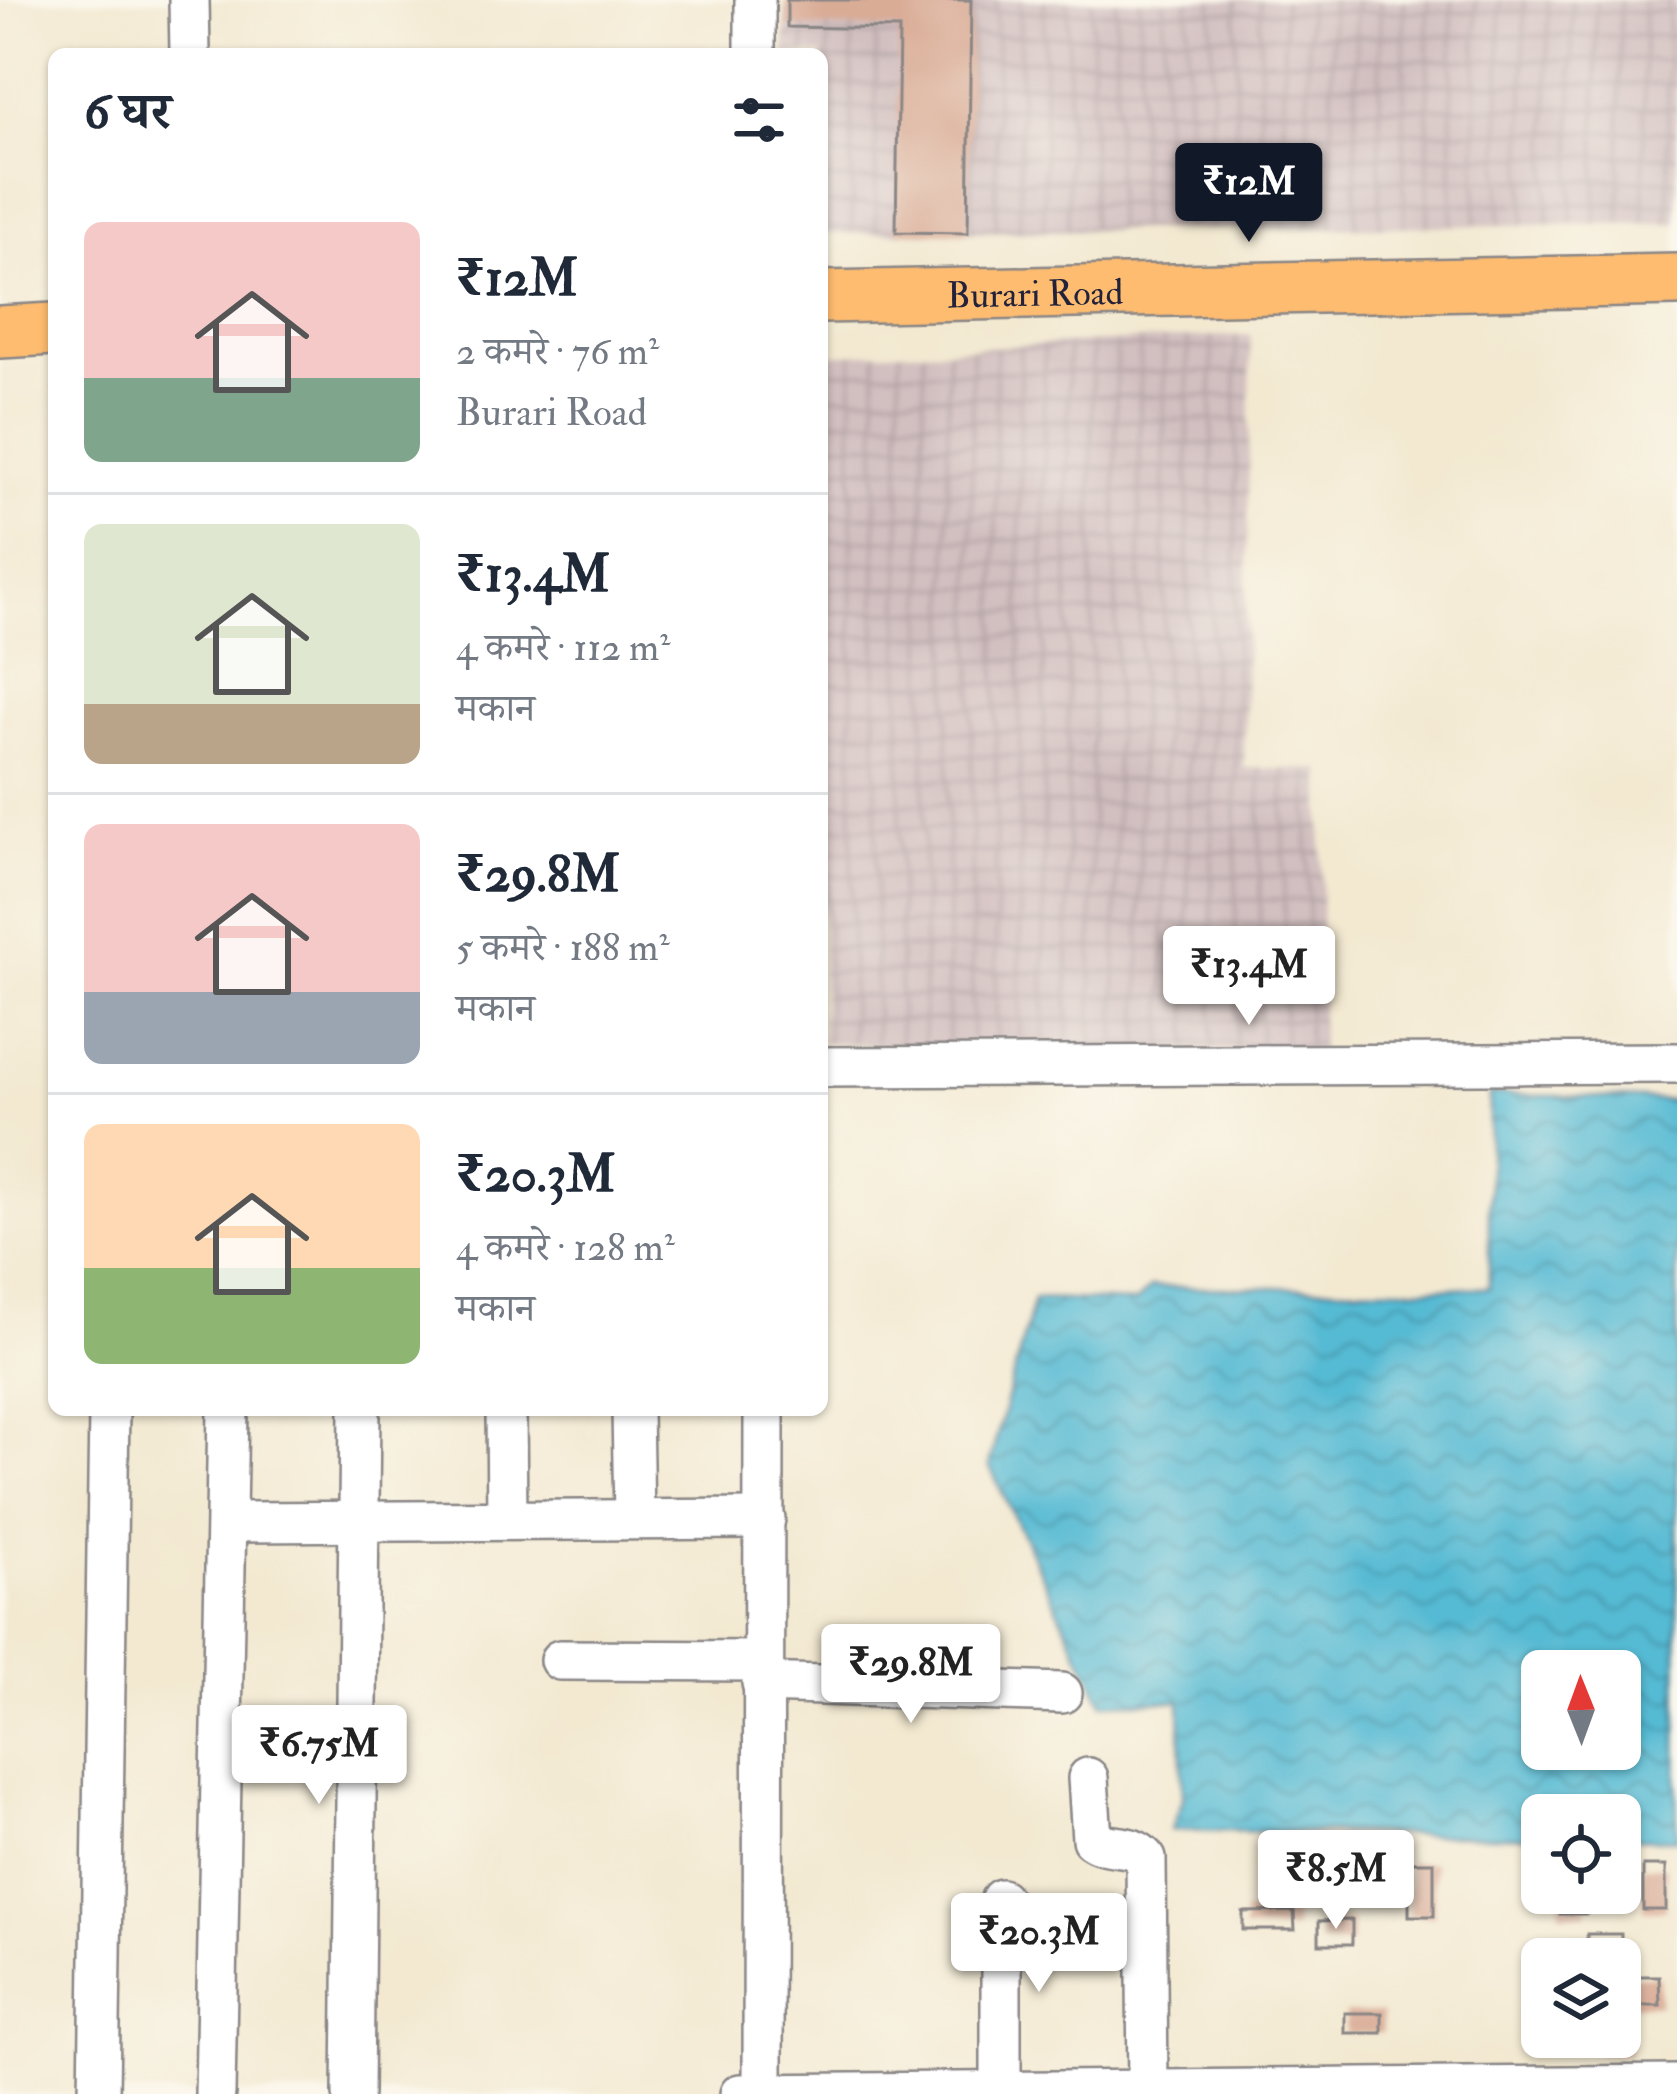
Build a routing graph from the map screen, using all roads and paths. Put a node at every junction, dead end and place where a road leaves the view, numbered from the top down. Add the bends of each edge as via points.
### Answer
1 (190, 0) edge
2 (755, 0) edge
3 (190, 48) edge
4 (755, 48) edge
5 (1677, 280) edge
6 (828, 297) edge
7 (48, 329) edge
8 (0, 332) edge
9 (1677, 1064) edge
10 (828, 1066) edge
11 (109, 1416) edge
12 (228, 1416) edge
13 (360, 1416) edge
14 (506, 1416) edge
15 (632, 1416) edge
16 (764, 1416) edge
17 (765, 1519) junction
18 (507, 1520) junction
19 (634, 1520) junction
20 (359, 1521) junction
21 (229, 1522) junction
22 (560, 1660) dead end
23 (762, 1672) junction
24 (1062, 1694) dead end
25 (1088, 1778) dead end
26 (1001, 1899) dead end
27 (1677, 2085) edge
28 (1148, 2090) junction
29 (1024, 2092) edge
30 (99, 2094) edge
31 (214, 2094) edge
32 (352, 2094) edge
33 (740, 2094) edge
34 (763, 2094) edge
35 (825, 2094) edge

1 - 3 street
2 - 4 street
5 - 6 main road, Burari Road
7 - 8 main road
9 - 10 street
11 - 30 street
12 - 21 street
13 - 20 street
14 - 18 street
15 - 19 street
16 - 17 street
17 - 19 street
17 - 23 street
18 - 19 street
18 - 20 street
20 - 21 street
20 - 32 street
21 - 31 street
22 - 23 street
23 - 24 street
23 - 34 street
25 - 28 street via 1092,1838 1146,1859
26 - 29 street
27 - 28 street
28 - 29 street
29 - 35 street
33 - 34 street
34 - 35 street

